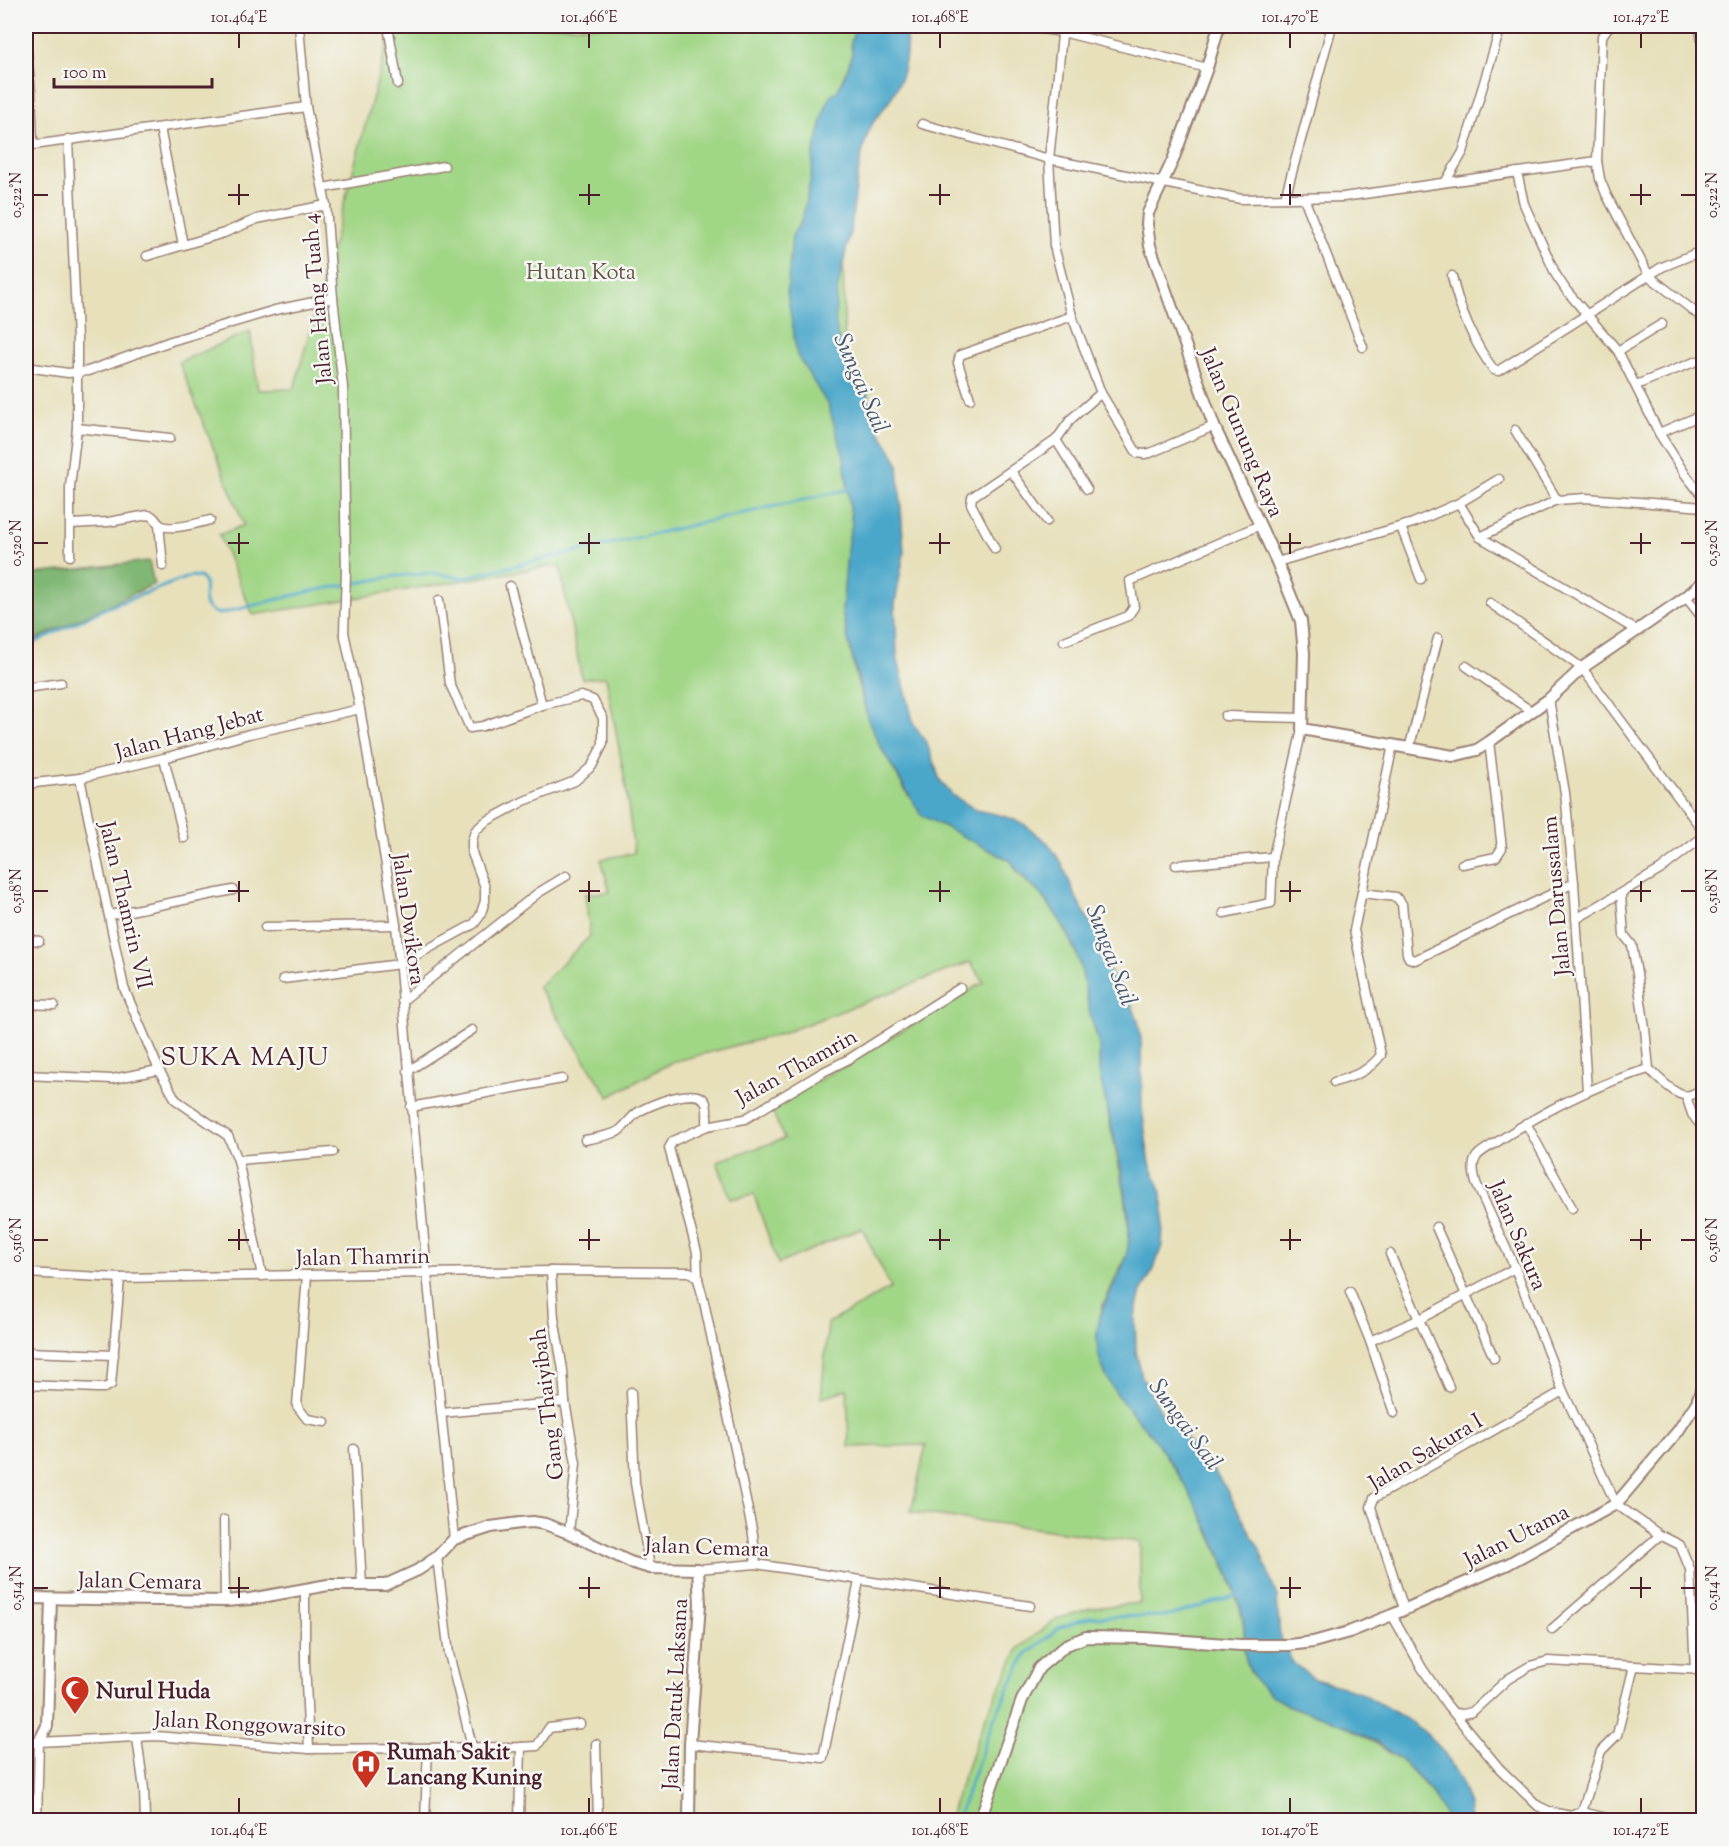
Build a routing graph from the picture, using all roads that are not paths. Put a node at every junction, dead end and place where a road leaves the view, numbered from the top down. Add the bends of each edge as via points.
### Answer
1 (299, 26) edge
2 (388, 26) edge
3 (1024, 26) edge
4 (1218, 26) edge
5 (1332, 26) edge
6 (1475, 26) edge
7 (1609, 26) edge
8 (1700, 26) edge
9 (1062, 29) edge
10 (1500, 29) edge
11 (26, 42) edge
12 (1704, 60) edge
13 (1207, 68) junction
14 (398, 84) dead end
15 (306, 107) junction
16 (922, 124) dead end
17 (160, 128) junction
18 (68, 140) junction
19 (29, 146) edge
20 (1049, 159) junction
21 (1597, 161) junction
22 (444, 166) dead end
23 (1517, 172) junction
24 (1446, 181) junction
25 (1164, 183) junction
26 (323, 188) junction
27 (1285, 198) junction
28 (1304, 198) junction
29 (326, 205) junction
30 (183, 245) junction
31 (1704, 250) edge
32 (147, 256) dead end
33 (1452, 276) dead end
34 (1649, 276) junction
35 (333, 298) junction
36 (1072, 316) junction
37 (1588, 316) junction
38 (1704, 319) edge
39 (1662, 324) dead end
40 (1363, 347) dead end
41 (1618, 351) junction
42 (1697, 362) dead end
43 (26, 367) edge
44 (76, 372) junction
45 (1636, 385) junction
46 (1101, 393) junction
47 (970, 399) dead end
48 (1704, 414) edge
49 (1214, 426) junction
50 (77, 428) junction
51 (1515, 430) dead end
52 (1659, 433) junction
53 (170, 438) dead end
54 (1056, 440) junction
55 (1011, 471) junction
56 (1499, 479) dead end
57 (1087, 489) dead end
58 (1704, 498) edge
59 (1557, 500) junction
60 (1458, 503) junction
61 (1704, 507) edge
62 (210, 520) dead end
63 (1047, 520) dead end
64 (71, 524) junction
65 (159, 524) junction
66 (1260, 525) junction
67 (1401, 527) junction
68 (1480, 537) junction
69 (995, 549) dead end
70 (70, 556) dead end
71 (1277, 562) junction
72 (163, 566) dead end
73 (345, 572) joint
74 (1421, 579) dead end
75 (1704, 581) edge
76 (510, 585) dead end
77 (1686, 597) junction
78 (440, 600) dead end
79 (1490, 603) dead end
80 (1704, 620) edge
81 (1636, 630) junction
82 (1438, 638) dead end
83 (1064, 641) dead end
84 (1466, 666) dead end
85 (1582, 668) junction
86 (61, 683) dead end
87 (26, 688) edge
88 (1549, 699) junction
89 (542, 705) junction
90 (360, 709) junction
91 (1531, 711) junction
92 (1225, 716) dead end
93 (1302, 723) junction
94 (1489, 742) junction
95 (1393, 745) junction
96 (1409, 749) junction
97 (164, 758) junction
98 (81, 778) junction
99 (26, 784) edge
100 (1704, 834) edge
101 (184, 838) dead end
102 (1273, 857) junction
103 (1462, 864) dead end
104 (1176, 865) dead end
105 (566, 876) dead end
106 (1574, 883) junction
107 (233, 890) dead end
108 (1362, 893) junction
109 (1621, 895) junction
110 (1224, 913) dead end
111 (110, 915) junction
112 (1576, 919) junction
113 (396, 925) junction
114 (265, 927) dead end
115 (26, 939) edge
116 (39, 941) dead end
117 (400, 964) junction
118 (284, 979) dead end
119 (960, 988) dead end
120 (402, 1001) junction
121 (26, 1004) edge
122 (54, 1005) dead end
123 (472, 1030) dead end
124 (1649, 1069) junction
125 (159, 1070) junction
126 (408, 1071) junction
127 (26, 1075) edge
128 (562, 1079) dead end
129 (1334, 1082) dead end
130 (1704, 1084) edge
131 (1587, 1091) junction
132 (1686, 1096) junction
133 (411, 1107) junction
134 (1526, 1123) junction
135 (707, 1126) junction
136 (1704, 1130) edge
137 (585, 1140) dead end
138 (333, 1152) dead end
139 (238, 1160) junction
140 (1572, 1208) dead end
141 (1436, 1227) dead end
142 (1390, 1254) dead end
143 (1515, 1268) junction
144 (551, 1271) junction
145 (26, 1273) edge
146 (427, 1273) junction
147 (307, 1275) junction
148 (262, 1276) junction
149 (120, 1278) junction
150 (698, 1279) junction
151 (1350, 1292) dead end
152 (1465, 1294) junction
153 (1420, 1319) junction
154 (1370, 1341) junction
155 (26, 1352) edge
156 (114, 1355) junction
157 (1494, 1358) dead end
158 (1704, 1381) edge
159 (26, 1385) edge
160 (1449, 1387) dead end
161 (1563, 1391) junction
162 (631, 1392) dead end
163 (565, 1402) junction
164 (441, 1413) junction
165 (1394, 1413) dead end
166 (325, 1422) dead end
167 (354, 1449) dead end
168 (1616, 1504) junction
169 (224, 1520) dead end
170 (569, 1533) junction
171 (1660, 1535) junction
172 (454, 1539) junction
173 (437, 1557) junction
174 (756, 1564) junction
175 (650, 1568) junction
176 (698, 1569) junction
177 (859, 1581) junction
178 (362, 1585) junction
179 (305, 1588) junction
180 (26, 1598) edge
181 (51, 1599) junction
182 (225, 1601) junction
183 (1030, 1606) dead end
184 (1404, 1610) junction
185 (1392, 1615) junction
186 (1552, 1629) dead end
187 (1634, 1666) junction
188 (1700, 1670) edge
189 (1455, 1713) junction
190 (580, 1724) dead end
191 (137, 1738) junction
192 (26, 1742) edge
193 (39, 1742) junction
194 (596, 1744) dead end
195 (690, 1744) junction
196 (472, 1746) junction
197 (522, 1747) junction
198 (428, 1748) junction
199 (309, 1749) junction
200 (1582, 1812) junction
201 (37, 1821) edge
202 (145, 1821) edge
203 (425, 1821) edge
204 (519, 1821) edge
205 (598, 1821) edge
206 (689, 1821) edge
207 (980, 1821) edge
208 (1615, 1821) edge

1 - 15 street, Jalan Hang Tuah 4
2 - 14 street
3 - 9 street
4 - 13 street, Jalan Gunung Raya
5 - 27 street
6 - 10 street
7 - 21 street via 1602,36
8 - 12 street
9 - 13 street
9 - 20 street
10 - 24 street via 1463,152
11 - 19 street via 31,92
13 - 25 street, Jalan Gunung Raya
15 - 17 street
15 - 26 street, Jalan Hang Tuah 4
16 - 20 street
17 - 18 street
17 - 30 street
18 - 19 street
18 - 44 street
20 - 25 street
20 - 36 street via 1054,246
21 - 23 street
21 - 34 street via 1606,194
22 - 26 street
23 - 24 street
23 - 37 street via 1524,204 1556,275
24 - 28 street
25 - 27 street via 1241,199
25 - 49 street, Jalan Gunung Raya via 1148,213 1150,246
26 - 29 street, Jalan Hang Tuah 4
27 - 28 street
28 - 40 street
29 - 30 street via 257,219
29 - 35 street, Jalan Hang Tuah 4
30 - 32 street
31 - 34 street
33 - 37 street via 1481,353 1496,371
34 - 37 street
34 - 38 street
35 - 44 street via 274,310
35 - 73 street, Jalan Hang Tuah 4 via 343,387
36 - 46 street
36 - 47 street via 960,355 958,363
37 - 41 street
39 - 41 street
41 - 45 street
42 - 45 street
43 - 44 street
44 - 50 street
45 - 52 street
46 - 49 street via 1137,453 1150,453
46 - 54 street via 1071,419
48 - 52 street
49 - 66 street, Jalan Gunung Raya
50 - 53 street
50 - 64 street via 70,487
51 - 59 street
52 - 58 street
54 - 55 street
54 - 57 street
55 - 63 street
55 - 69 street via 970,500
56 - 60 street
59 - 61 street via 1586,498
59 - 68 street
60 - 67 street
60 - 68 street
62 - 65 street via 181,526
64 - 65 street via 148,515
64 - 70 street
65 - 72 street
66 - 71 street, Jalan Gunung Raya
66 - 83 street via 1130,581 1134,607 1128,616
67 - 71 street
67 - 74 street
68 - 81 street
71 - 93 street, Jalan Gunung Raya via 1301,621
73 - 90 street, Jalan Dwikora via 344,632
75 - 77 street
76 - 89 street
77 - 80 street
77 - 81 street
78 - 89 street via 450,684 470,728
79 - 85 street
81 - 85 street
82 - 96 street
84 - 91 street
85 - 88 street
85 - 100 street
86 - 87 street
88 - 91 street
88 - 106 street, Jalan Darussalam
89 - 117 street via 581,696 593,700 603,718 603,744 592,766 575,780 524,801 474,831 472,853 485,901 480,916 464,931
90 - 97 street, Jalan Hang Jebat
90 - 113 street, Jalan Dwikora
91 - 94 street
92 - 93 street
93 - 95 street
93 - 102 street
94 - 96 street via 1470,753 1454,756
94 - 103 street via 1502,848 1496,857
95 - 96 street
95 - 108 street
97 - 98 street, Jalan Hang Jebat
97 - 101 street
98 - 99 street, Jalan Hang Jebat
98 - 111 street, Jalan Thamrin VII
100 - 109 street
102 - 104 street
102 - 110 street via 1271,903
105 - 120 street via 538,893
106 - 108 street via 1415,960 1407,954 1400,899
106 - 112 street, Jalan Darussalam
107 - 111 street
108 - 129 street via 1354,930 1381,1055 1356,1076
109 - 112 street
109 - 124 street via 1624,935 1632,945
111 - 125 street, Jalan Thamrin VII via 124,988
112 - 131 street, Jalan Darussalam
113 - 114 street
113 - 117 street, Jalan Dwikora
115 - 116 street
117 - 118 street
117 - 120 street, Jalan Dwikora
119 - 135 street, Jalan Thamrin via 745,1119
120 - 126 street, Jalan Dwikora
121 - 122 street
123 - 126 street
124 - 131 street, Jalan Sakura
124 - 132 street via 1678,1094
125 - 127 street via 112,1079
125 - 139 street, Jalan Thamrin VII via 176,1100 228,1136
126 - 133 street, Jalan Dwikora
128 - 133 street
130 - 132 street
131 - 134 street, Jalan Sakura
132 - 136 street via 1692,1114
133 - 146 street, Jalan Dwikora
134 - 140 street
134 - 143 street, Jalan Sakura via 1478,1155 1473,1170
135 - 137 street via 706,1102 701,1097 673,1097 646,1107 618,1132
135 - 150 street, Jalan Thamrin via 673,1141 669,1148 697,1252
138 - 139 street
139 - 148 street, Jalan Thamrin VII
141 - 152 street
142 - 153 street
143 - 152 street
143 - 161 street, Jalan Sakura
144 - 146 street, Jalan Thamrin
144 - 150 street, Jalan Thamrin via 690,1272
144 - 163 street, Gang Thaiyibah
145 - 149 street, Jalan Thamrin
146 - 147 street, Jalan Thamrin
146 - 164 street
147 - 148 street, Jalan Thamrin
147 - 166 street via 297,1406 307,1419
148 - 149 street, Jalan Thamrin
149 - 156 street
150 - 174 street, Jalan Thamrin via 753,1534
151 - 154 street
152 - 153 street
152 - 157 street
153 - 154 street
153 - 160 street
154 - 165 street
155 - 156 street
156 - 159 street via 111,1384 104,1388
158 - 168 street, Jalan Utama via 1678,1431
161 - 168 street, Jalan Sakura
161 - 184 street, Jalan Sakura I via 1374,1498 1371,1507
162 - 175 street via 634,1483
163 - 164 street
163 - 170 street, Gang Thaiyibah via 576,1463
164 - 172 street
167 - 178 street
168 - 171 street
168 - 184 street, Jalan Utama via 1508,1564
169 - 182 street
170 - 172 street, Jalan Cemara via 533,1522 491,1527
170 - 175 street, Jalan Cemara
171 - 186 street
171 - 188 street via 1680,1545 1690,1569
172 - 173 street, Jalan Cemara
173 - 178 street, Jalan Cemara via 385,1585
173 - 196 street via 449,1653
174 - 176 street, Jalan Cemara
174 - 177 street, Jalan Cemara
175 - 176 street, Jalan Cemara
176 - 195 street, Jalan Datuk Laksana via 700,1604
177 - 183 street, Jalan Cemara
177 - 195 street via 823,1758
178 - 179 street, Jalan Cemara
179 - 182 street, Jalan Cemara
179 - 199 street
180 - 181 street, Jalan Cemara
181 - 182 street, Jalan Cemara
181 - 193 street via 47,1726
184 - 185 street, Jalan Utama
185 - 189 street via 1422,1668
185 - 207 street, Jalan Utama via 1349,1632 1289,1645 1086,1637 1066,1645 1039,1668 1022,1700
187 - 188 street
187 - 189 street via 1548,1661 1508,1679 1472,1712
187 - 200 street via 1617,1735 1601,1751
189 - 200 street via 1499,1768 1538,1806 1571,1816
190 - 197 street via 549,1728 537,1746
191 - 193 street, Jalan Ronggowarsito
191 - 199 street, Jalan Ronggowarsito via 156,1736
191 - 202 street
192 - 193 street, Jalan Ronggowarsito
193 - 201 street
194 - 205 street
195 - 206 street, Jalan Datuk Laksana
196 - 197 street, Jalan Ronggowarsito
196 - 198 street, Jalan Ronggowarsito
197 - 204 street
198 - 199 street, Jalan Ronggowarsito
198 - 203 street
200 - 208 street

